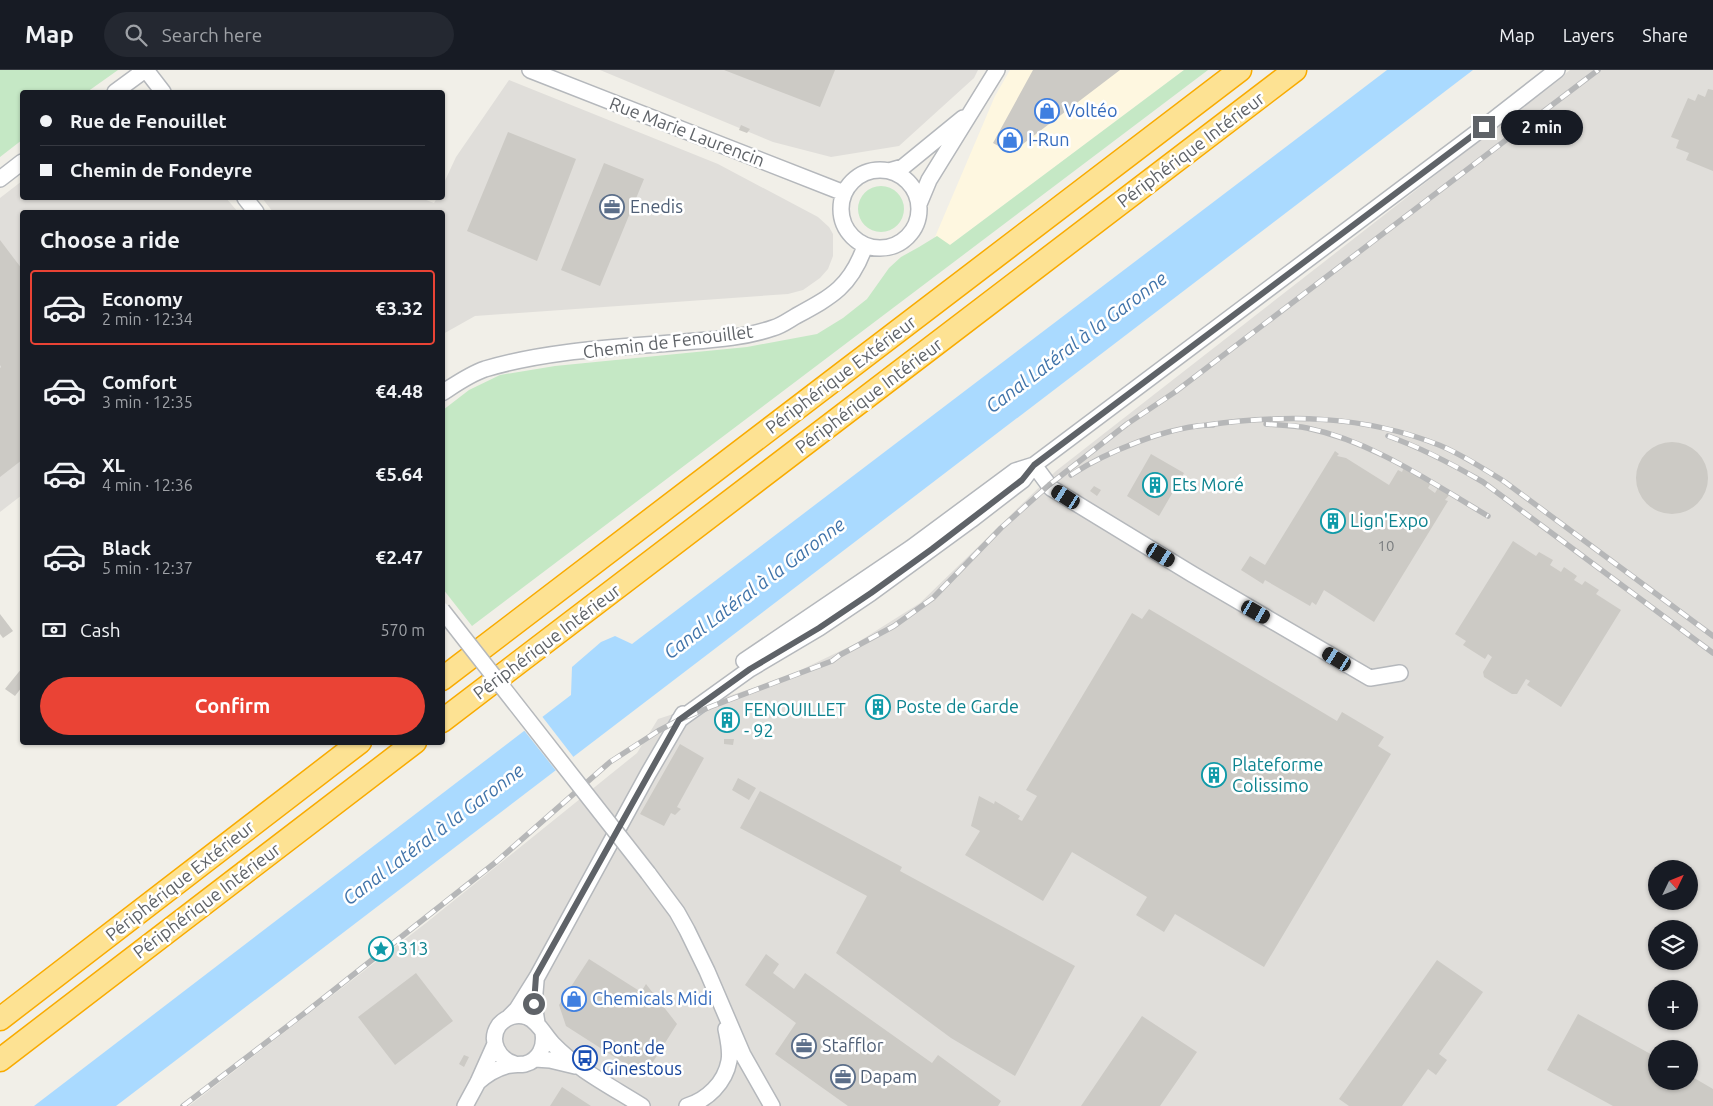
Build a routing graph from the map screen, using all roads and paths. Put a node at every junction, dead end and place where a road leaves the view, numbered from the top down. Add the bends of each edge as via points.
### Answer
1 (145, 70) edge
2 (530, 70) edge
3 (997, 70) edge
4 (1240, 70) edge
5 (1295, 70) edge
6 (1557, 70) edge
7 (118, 90) edge
8 (161, 90) edge
9 (972, 111) junction
10 (20, 164) edge
11 (889, 171) junction
12 (0, 179) edge
13 (844, 193) junction
14 (247, 200) edge
15 (919, 204) junction
16 (254, 210) edge
17 (865, 246) junction
18 (445, 391) edge
19 (1034, 465) junction
20 (445, 614) edge
21 (1400, 673) dead end
22 (445, 677) edge
23 (445, 720) edge
24 (356, 745) edge
25 (411, 745) edge
26 (536, 976) junction
27 (721, 1003) junction
28 (508, 1018) junction
29 (0, 1019) edge
30 (540, 1028) junction
31 (495, 1044) junction
32 (535, 1059) junction
33 (0, 1060) edge
34 (515, 1064) junction
35 (580, 1067) junction
36 (478, 1082) junction
37 (465, 1106) edge
38 (642, 1106) edge
39 (687, 1106) edge
40 (772, 1106) edge

1 - 7 street
1 - 8 street
2 - 13 street, Rue Marie Laurencin
3 - 9 street
4 - 22 highway, Périphérique Extérieur
5 - 23 highway, Périphérique Intérieur
6 - 19 street
9 - 11 street via 903,167
9 - 15 street via 929,180
10 - 12 street
11 - 13 street via 868,172 858,177
11 - 15 street via 912,186
13 - 17 street via 841,209 844,224 852,237
14 - 16 street
15 - 17 street via 914,229 905,240 893,247
17 - 18 street, Chemin de Fenouillet via 846,283 820,304 774,328 743,335 600,349 505,364 483,370
19 - 21 street via 1051,488 1370,678
19 - 26 street via 1015,471 911,548 705,689 689,705
20 - 27 street, bridge via 681,918
24 - 29 highway, Périphérique Extérieur
25 - 33 highway, Périphérique Intérieur
26 - 28 street
26 - 30 street via 534,1004
27 - 39 street via 729,1060 714,1090
27 - 40 street via 743,1055
28 - 30 street via 526,1016
28 - 31 street via 497,1029
30 - 32 street via 544,1044
30 - 35 street
31 - 34 street via 504,1060
31 - 36 street
32 - 34 street
32 - 35 street
34 - 36 street
35 - 38 street
36 - 37 street

